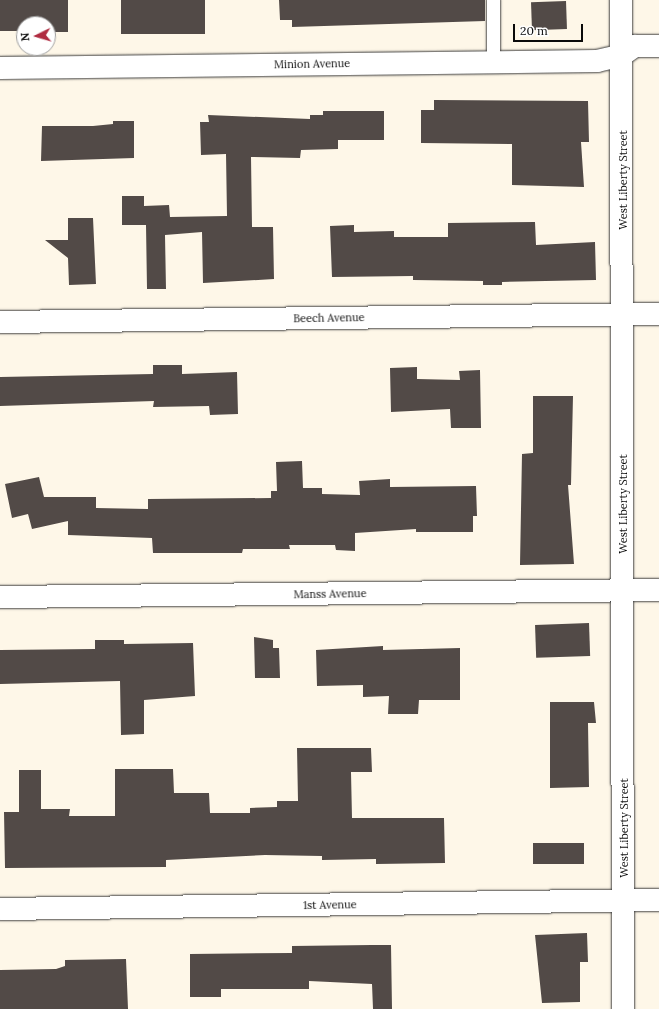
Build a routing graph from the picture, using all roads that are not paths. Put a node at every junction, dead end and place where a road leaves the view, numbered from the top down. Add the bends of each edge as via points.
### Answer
1 (493, 0) edge
2 (621, 0) edge
3 (659, 46) edge
4 (622, 55) junction
5 (494, 61) junction
6 (0, 68) edge
7 (623, 314) junction
8 (659, 314) edge
9 (0, 322) edge
10 (659, 590) edge
11 (623, 591) junction
12 (0, 597) edge
13 (624, 900) junction
14 (659, 900) edge
15 (0, 909) edge
16 (623, 1009) edge

1 - 5 lane
2 - 4 street, West Liberty Street
3 - 4 street, Minion Avenue via 635,46
4 - 5 street, Minion Avenue via 597,61
4 - 7 street, West Liberty Street
5 - 6 street, Minion Avenue
7 - 8 street, Beech Avenue
7 - 9 street, Beech Avenue
7 - 11 street, West Liberty Street
10 - 11 street, Manss Avenue
11 - 12 street, Manss Avenue
11 - 13 street, West Liberty Street
13 - 14 street, 1st Avenue
13 - 15 street, 1st Avenue
13 - 16 street, West Liberty Street

